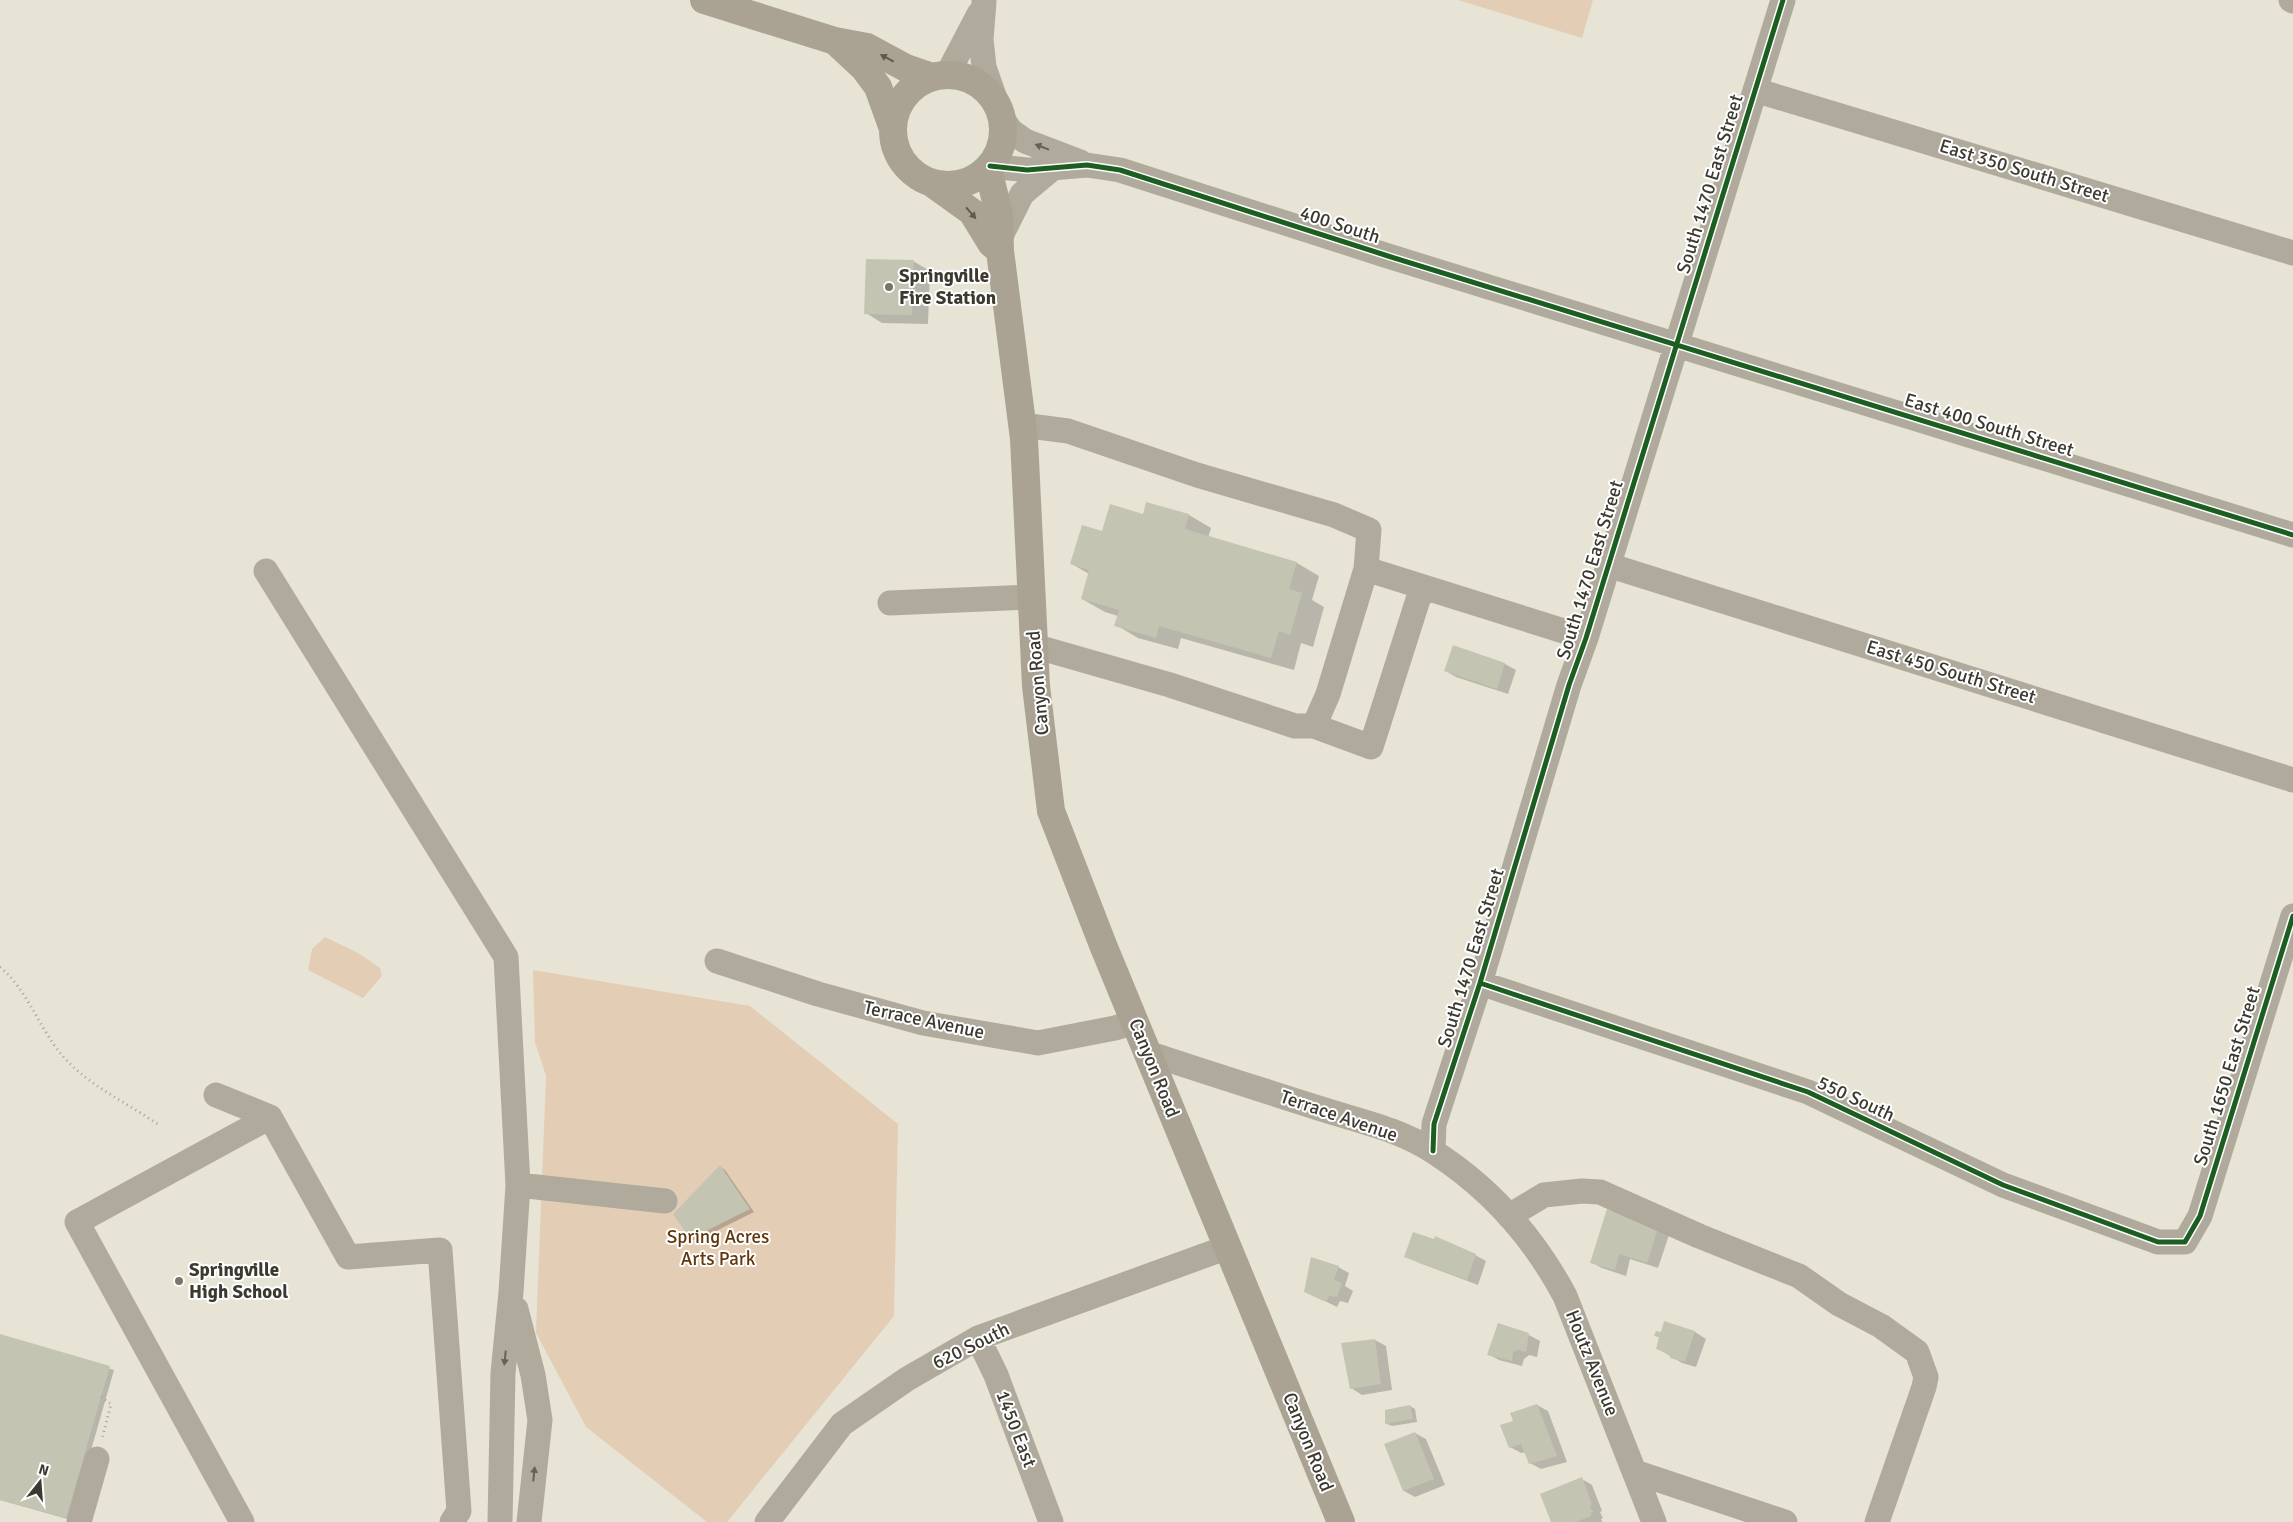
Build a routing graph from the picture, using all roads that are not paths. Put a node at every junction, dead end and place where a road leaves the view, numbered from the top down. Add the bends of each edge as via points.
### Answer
1 (704, 0) edge
2 (1782, 0) edge
3 (984, 1) edge
4 (835, 42) junction
5 (940, 76) junction
6 (1755, 90) junction
7 (1001, 114) junction
8 (892, 126) junction
9 (1087, 165) junction
10 (989, 168) junction
11 (1053, 168) junction
12 (933, 184) junction
13 (1001, 244) junction
14 (2293, 253) edge
15 (1676, 344) junction
16 (1022, 425) junction
17 (2293, 535) edge
18 (1608, 565) junction
19 (1366, 569) junction
20 (266, 571) dead end
21 (1422, 587) junction
22 (1032, 597) junction
23 (890, 603) dead end
24 (1586, 638) junction
25 (1034, 646) junction
26 (1314, 726) junction
27 (2293, 780) edge
28 (2293, 916) edge
29 (717, 962) dead end
30 (1480, 984) junction
31 (1135, 1022) junction
32 (1148, 1053) junction
33 (216, 1095) dead end
34 (270, 1117) junction
35 (1433, 1151) junction
36 (518, 1185) junction
37 (665, 1201) dead end
38 (1509, 1216) junction
39 (2185, 1242) joint
40 (1228, 1247) junction
41 (511, 1292) junction
42 (978, 1338) junction
43 (97, 1459) road end
44 (1635, 1472) junction
45 (78, 1522) edge
46 (242, 1522) edge
47 (452, 1522) edge
48 (500, 1522) edge
49 (529, 1522) edge
50 (767, 1522) edge
51 (1051, 1522) edge
52 (1341, 1522) edge
53 (1654, 1522) edge
54 (1785, 1522) edge
55 (1877, 1522) edge

1 - 4 main road
2 - 6 street, South 1470 East Street
3 - 5 street via 969,36
3 - 7 street via 981,40 984,67
5 -> 4 main road via 906,68 867,47
4 - 8 main road via 864,68 878,87
5 - 7 main road via 964,78 980,85 989,93
5 - 8 main road via 914,86 906,94
6 - 14 street, East 350 South Street
6 - 15 street, South 1470 East Street
9 -> 7 street, 400 South via 1025,141 1011,131
7 - 10 main road via 1003,135 999,152
8 - 12 main road via 893,141 902,162 919,178
9 - 11 street, 400 South
9 - 15 street, 400 South via 1120,170
10 - 11 street, 400 South
10 - 12 main road via 963,184
10 - 13 main road, Canyon Road via 999,214
11 - 13 street via 1022,194
12 -> 13 main road via 972,212 991,243
13 - 16 main road, Canyon Road
15 - 17 street, East 400 South Street
15 - 18 street, South 1470 East Street
16 - 19 street via 1068,431 1197,475 1334,515 1369,530
16 - 22 main road, Canyon Road
18 - 24 street, South 1470 East Street
18 - 27 street, East 450 South Street
19 - 21 street
19 - 26 street via 1328,694
20 - 36 street via 506,957
21 - 24 street
21 - 26 street via 1371,747
22 - 23 street
22 - 25 main road, Canyon Road
24 - 30 street, South 1470 East Street
25 - 26 street via 1170,685 1295,726
25 - 31 main road, Canyon Road via 1051,811
28 - 39 street, South 1650 East Street via 2200,1216
29 - 31 street, Terrace Avenue via 799,989 923,1023 1038,1043
30 - 35 street, South 1470 East Street via 1434,1124
30 - 39 street, 550 South via 1808,1092 2003,1185 2158,1242
31 - 32 main road, Canyon Road
32 - 35 street, Terrace Avenue via 1391,1131
32 - 40 main road, Canyon Road
33 - 34 street
34 - 46 street via 77,1222
34 - 47 street via 348,1257 440,1250 459,1512
35 - 38 street, Terrace Avenue via 1474,1182
36 - 37 street
36 - 41 street
38 - 44 street, Houtz Avenue via 1540,1254 1565,1296
38 - 55 street via 1544,1195 1582,1190 1600,1192 1799,1276 1917,1352 1926,1377 1924,1387
40 - 42 street, 620 South
40 - 52 main road, Canyon Road
41 -> 48 street via 503,1373
49 -> 41 street via 540,1420 533,1375
42 - 50 street, 620 South via 907,1379 842,1424
42 - 51 street, 1450 East via 996,1376
43 - 45 street
44 - 53 street, Houtz Avenue
44 - 54 street

